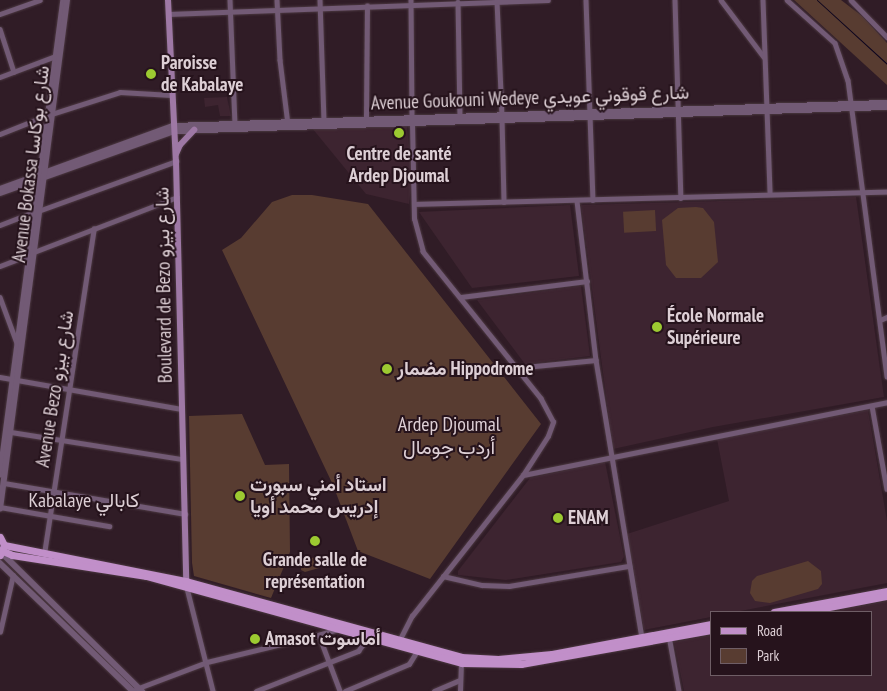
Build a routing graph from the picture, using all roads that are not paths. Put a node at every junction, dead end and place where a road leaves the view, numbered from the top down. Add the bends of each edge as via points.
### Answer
1 (40, 0) edge
2 (63, 0) edge
3 (67, 0) edge
4 (168, 0) edge
5 (230, 0) edge
6 (277, 0) edge
7 (320, 0) edge
8 (548, 0) edge
9 (586, 0) edge
10 (675, 0) edge
11 (721, 0) edge
12 (762, 0) edge
13 (787, 0) edge
14 (851, 0) edge
15 (497, 1) edge
16 (458, 2) junction
17 (411, 3) edge
18 (366, 6) junction
19 (320, 7) junction
20 (277, 9) junction
21 (230, 10) junction
22 (0, 14) edge
23 (168, 14) junction
24 (0, 29) edge
25 (887, 37) edge
26 (56, 56) junction
27 (764, 57) junction
28 (14, 72) junction
29 (0, 77) edge
30 (171, 95) junction
31 (887, 103) edge
32 (853, 105) junction
33 (887, 107) edge
34 (767, 108) junction
35 (679, 111) junction
36 (50, 114) junction
37 (590, 114) junction
38 (460, 115) junction
39 (502, 116) junction
40 (366, 118) junction
41 (412, 119) junction
42 (324, 120) junction
43 (235, 123) junction
44 (288, 123) junction
45 (173, 129) junction
46 (194, 130) junction
47 (0, 134) edge
48 (176, 158) junction
49 (41, 175) junction
50 (0, 189) edge
51 (887, 192) edge
52 (0, 193) edge
53 (862, 193) junction
54 (770, 194) junction
55 (177, 197) junction
56 (681, 198) junction
57 (593, 200) junction
58 (577, 201) junction
59 (504, 202) junction
60 (414, 204) junction
61 (37, 211) junction
62 (0, 225) edge
63 (94, 229) junction
64 (31, 253) junction
65 (0, 266) edge
66 (587, 281) junction
67 (0, 297) edge
68 (461, 297) junction
69 (887, 317) edge
70 (880, 320) junction
71 (17, 344) junction
72 (596, 360) junction
73 (514, 368) junction
74 (887, 376) edge
75 (0, 378) edge
76 (15, 380) junction
77 (71, 390) junction
78 (887, 402) edge
79 (872, 406) junction
80 (181, 409) junction
81 (6, 431) edge
82 (62, 440) junction
83 (610, 456) junction
84 (182, 459) junction
85 (0, 475) edge
86 (523, 475) junction
87 (4, 484) junction
88 (887, 489) edge
89 (54, 491) junction
90 (0, 508) edge
91 (185, 514) junction
92 (51, 515) junction
93 (109, 526) dead end
94 (0, 537) edge
95 (2, 551) edge
96 (44, 554) junction
97 (0, 563) edge
98 (629, 566) junction
99 (13, 575) junction
100 (443, 576) junction
101 (186, 584) junction
102 (887, 591) edge
103 (887, 596) edge
104 (261, 606) junction
105 (779, 611) edge
106 (808, 611) edge
107 (710, 624) edge
108 (338, 630) junction
109 (710, 630) edge
110 (0, 632) edge
111 (319, 635) junction
112 (669, 635) junction
113 (642, 637) junction
114 (367, 639) junction
115 (398, 644) junction
116 (416, 652) junction
117 (461, 660) junction
118 (329, 661) junction
119 (520, 661) junction
120 (207, 662) junction
121 (460, 680) junction
122 (134, 690) edge
123 (213, 691) edge
124 (256, 691) edge
125 (340, 691) edge
126 (345, 691) edge
127 (434, 691) edge
128 (460, 691) edge
129 (679, 691) edge

1 - 22 street
2 - 26 street, Avenue Bokassa شارع بوكاسا
3 - 36 street, Avenue Bokassa شارع بوكاسا
4 - 23 main road, Boulevard de Bezo شارع بيزو
5 - 21 street
6 - 20 street
7 - 19 street
8 - 15 street
9 - 37 street
10 - 35 street
11 - 27 street
12 - 27 street
13 - 32 street via 837,46
14 - 25 street
15 - 16 street
15 - 39 street
16 - 17 street
16 - 38 street
17 - 18 street
17 - 41 street
18 - 19 street
18 - 40 street
19 - 20 street
19 - 42 street
20 - 21 street
20 - 44 street
21 - 23 street
21 - 43 street
23 - 30 main road, Boulevard de Bezo شارع بيزو
24 - 28 street
26 - 28 street
26 - 36 street, Avenue Bokassa شارع بوكاسا
27 - 34 street
28 - 29 street
30 - 36 street via 120,92
30 - 45 main road, Boulevard de Bezo شارع بيزو
31 - 32 street, Avenue Goukouni Wedeye شارع قوقوني عويدي
32 - 33 street, Avenue Goukouni Wedeye شارع قوقوني عويدي
32 - 34 street, Avenue Goukouni Wedeye شارع قوقوني عويدي
32 - 53 street
34 - 35 street, Avenue Goukouni Wedeye شارع قوقوني عويدي
34 - 54 street
35 - 37 street, Avenue Goukouni Wedeye شارع قوقوني عويدي
35 - 56 street
36 - 47 street
36 - 49 street, Avenue Bokassa شارع بوكاسا
37 - 39 street, Avenue Goukouni Wedeye شارع قوقوني عويدي
37 - 57 street
38 - 39 street, Avenue Goukouni Wedeye شارع قوقوني عويدي
38 - 41 street, Avenue Goukouni Wedeye شارع قوقوني عويدي
39 - 41 street, Avenue Goukouni Wedeye شارع قوقوني عويدي
39 - 59 street
40 - 41 street, Avenue Goukouni Wedeye شارع قوقوني عويدي
40 - 42 street, Avenue Goukouni Wedeye شارع قوقوني عويدي
41 - 44 street, Avenue Goukouni Wedeye شارع قوقوني عويدي
41 - 60 street
42 - 44 street, Avenue Goukouni Wedeye شارع قوقوني عويدي
43 - 44 street, Avenue Goukouni Wedeye شارع قوقوني عويدي
43 - 45 street, Avenue Goukouni Wedeye شارع قوقوني عويدي
44 - 46 street, Avenue Goukouni Wedeye شارع قوقوني عويدي
45 - 46 street, Avenue Goukouni Wedeye شارع قوقوني عويدي
45 - 48 main road, Boulevard de Bezo شارع بيزو
45 - 49 street
46 - 48 main road via 180,145
48 - 55 main road, Boulevard de Bezo شارع بيزو
48 - 61 street
49 - 50 street
49 - 52 street
49 - 61 street, Avenue Bokassa شارع بوكاسا
51 - 53 street
53 - 54 street
53 - 70 street
54 - 56 street
55 - 63 street
55 - 80 main road, Boulevard de Bezo شارع بيزو
56 - 57 street
57 - 58 street
58 - 59 street
58 - 66 street
59 - 60 street
60 - 68 street via 415,228 423,252
61 - 62 street
61 - 64 street, Avenue Bokassa شارع بوكاسا
63 - 64 street
63 - 77 street, Avenue Bezo شارع بيزو
64 - 65 street
64 - 71 street, Avenue Bokassa شارع بوكاسا
64 - 76 street, Avenue Bokassa شارع بوكاسا
66 - 68 street
66 - 72 street
67 - 71 street
68 - 73 street
69 - 70 street
70 - 74 street
71 - 76 street, Avenue Bokassa شارع بوكاسا
72 - 73 street
72 - 83 street
73 - 86 street via 541,400 553,422 548,436
75 - 76 street
76 - 77 street
76 - 81 street, Avenue Bokassa شارع بوكاسا
77 - 80 street
77 - 82 street, Avenue Bezo شارع بيزو
78 - 79 street
79 - 83 street
79 - 88 street
80 - 84 main road, Boulevard de Bezo شارع بيزو
81 - 82 street
81 - 85 street, Avenue Bokassa شارع بوكاسا
81 - 87 street, Avenue Bokassa شارع بوكاسا
82 - 84 street
82 - 89 street, Avenue Bezo شارع بيزو
83 - 86 street
83 - 98 street
84 - 91 main road, Boulevard de Bezo شارع بيزو
86 - 100 street
87 - 89 street
87 - 90 street, Avenue Bokassa شارع بوكاسا
89 - 91 street
89 - 92 street, Avenue Bezo شارع بيزو
90 - 92 street
91 - 101 main road, Boulevard de Bezo شارع بيزو
92 - 93 street
92 - 96 street, Avenue Bezo شارع بيزو
94 - 95 main road
95 - 96 main road
95 - 101 main road
95 - 122 street
96 - 101 main road
97 - 99 street
98 - 100 street via 509,586 482,585
98 - 113 street
99 - 110 street
99 - 122 street
100 - 115 street via 412,616
101 - 104 main road
101 - 120 street
102 - 105 main road
103 - 106 main road
104 - 108 main road
104 - 115 main road
107 - 112 main road
108 - 111 street
108 - 114 main road
109 - 112 main road
111 - 118 street
111 - 120 street
112 - 113 main road
112 - 119 main road
112 - 129 street
113 - 119 main road
114 - 115 main road
114 - 118 street via 362,649
115 - 116 main road
115 - 117 main road
116 - 117 main road
116 - 126 street via 409,664
117 - 119 main road
117 - 121 street
118 - 124 street
118 - 125 street
120 - 122 street
120 - 123 street
121 - 127 street
121 - 128 street

